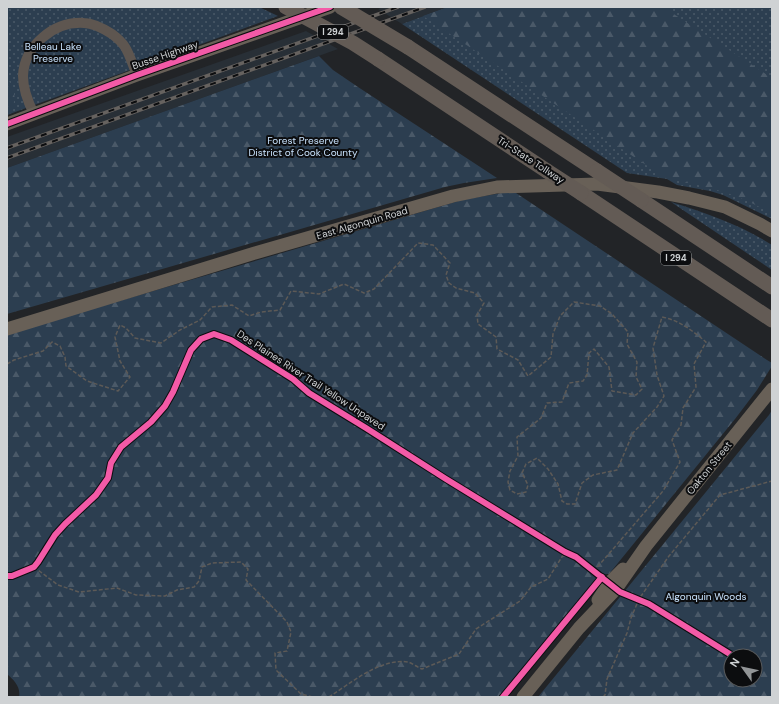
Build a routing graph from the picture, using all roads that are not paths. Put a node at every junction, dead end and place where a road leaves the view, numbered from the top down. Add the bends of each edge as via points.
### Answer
1 (286, 7) edge
2 (330, 7) edge
3 (340, 7) edge
4 (137, 75) junction
5 (34, 114) junction
6 (7, 124) edge
7 (772, 231) edge
8 (772, 287) edge
9 (772, 320) edge
10 (7, 329) edge
11 (772, 390) edge
12 (646, 546) junction
13 (579, 628) junction
14 (523, 697) edge

1 - 9 highway, Tri-State Tollway / I 294, bridge via 378,59
2 - 4 main road, Busse Highway
3 - 8 highway, I 294, bridge via 408,47
4 - 5 main road, Busse Highway
4 - 5 lane via 125,46 115,36 103,28 84,23 66,25 40,40 26,60 23,86
5 - 6 main road, Busse Highway
7 - 10 main road, East Algonquin Road via 725,207 658,192 597,184 497,187 452,196 255,253
11 - 12 main road, Oakton Street
12 - 13 main road, Oakton Street via 616,590
12 - 13 main road, Oakton Street via 609,583
13 - 14 main road, Oakton Street

